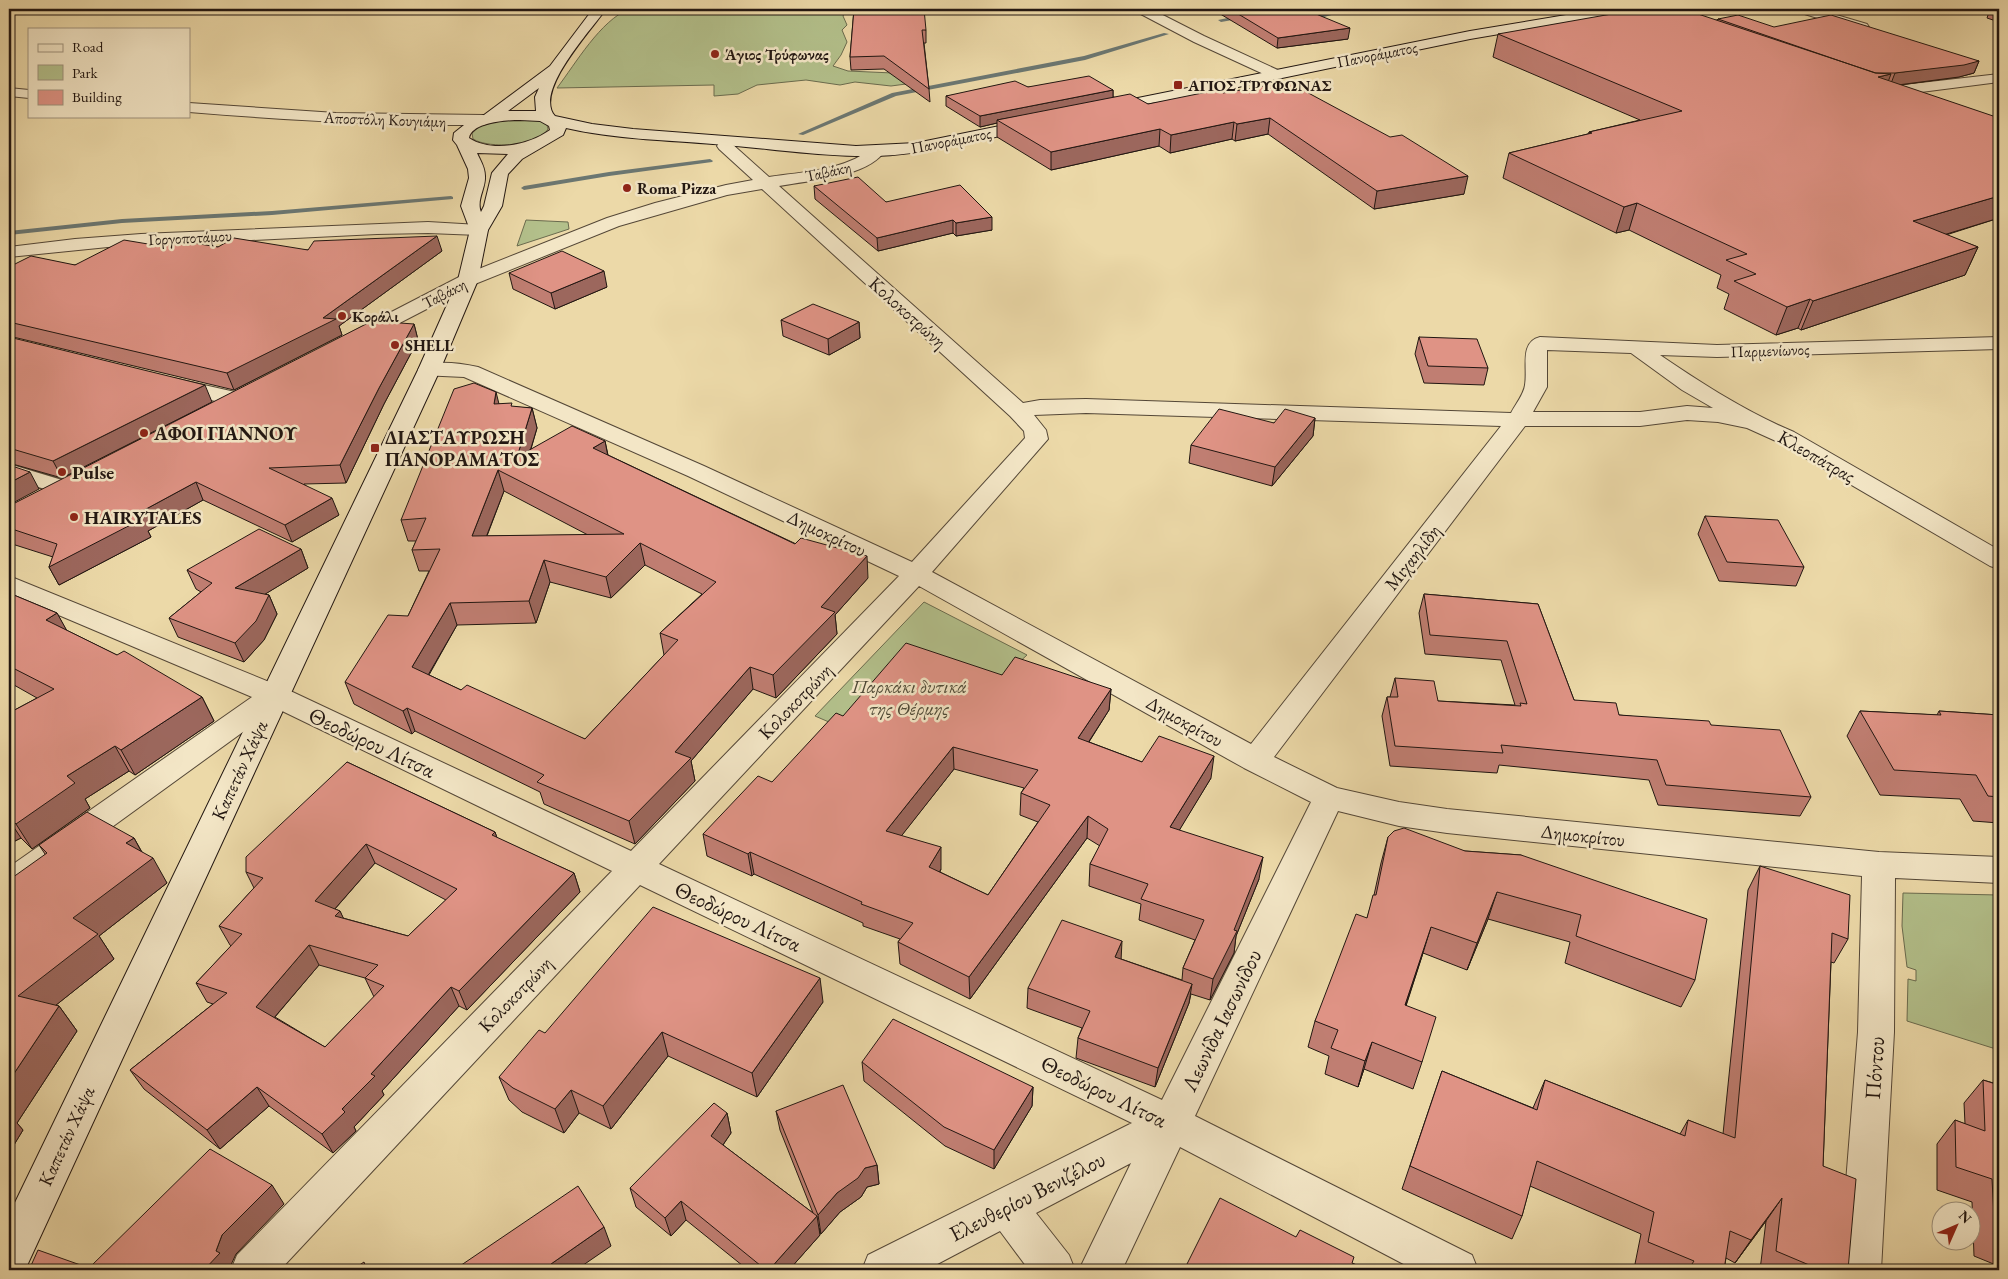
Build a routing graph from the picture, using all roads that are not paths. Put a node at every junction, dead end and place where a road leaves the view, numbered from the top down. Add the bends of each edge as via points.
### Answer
1 (600, 9) edge
2 (1142, 9) edge
3 (1623, 9) edge
4 (1803, 9) edge
5 (1877, 32) edge
6 (1236, 41) dead end
7 (554, 69) junction
8 (1996, 72) edge
9 (1275, 74) junction
10 (1862, 89) edge
11 (9, 92) edge
12 (28, 94) edge
13 (190, 107) edge
14 (1098, 111) edge
15 (286, 115) junction
16 (550, 119) junction
17 (486, 120) junction
18 (1051, 120) edge
19 (464, 143) junction
20 (540, 143) junction
21 (725, 146) junction
22 (776, 146) junction
23 (877, 151) junction
24 (765, 183) junction
25 (472, 199) junction
26 (372, 229) junction
27 (480, 230) junction
28 (45, 247) junction
29 (9, 252) edge
30 (9, 270) edge
31 (468, 280) junction
32 (1540, 343) joint
33 (1999, 343) edge
34 (1637, 348) junction
35 (332, 350) edge
36 (429, 370) junction
37 (157, 380) edge
38 (1018, 411) junction
39 (210, 413) edge
40 (1518, 420) junction
41 (1754, 423) junction
42 (9, 471) edge
43 (72, 484) joint
44 (40, 500) edge
45 (1999, 560) edge
46 (916, 574) junction
47 (9, 584) edge
48 (274, 695) junction
49 (1255, 760) junction
50 (1330, 797) junction
51 (1879, 865) junction
52 (636, 868) junction
53 (1999, 870) edge
54 (9, 884) edge
55 (1171, 1123) junction
56 (1007, 1207) junction
57 (9, 1259) edge
58 (252, 1270) edge
59 (883, 1270) edge
60 (1054, 1270) edge
61 (1100, 1270) edge
62 (1457, 1270) edge
63 (1860, 1270) edge

1 - 7 street
2 - 9 street
3 - 9 street, Πανοράματος via 1516,26
4 - 5 street
6 - 9 street
7 - 16 street via 542,104 542,110
7 - 17 street
8 - 10 street via 1880,92
9 - 14 street, Πανοράματος
11 - 12 street
13 - 15 street, Αποστόλη Κουγιάμη
15 - 17 street, Αποστόλη Κουγιάμη via 398,121
15 - 19 street, Αποστόλη Κουγιάμη via 440,136
16 - 17 street, Αποστόλη Κουγιάμη via 520,115
16 - 20 street via 558,127 557,132
16 - 22 street, Πανοράματος via 616,132
17 - 19 street via 464,131 461,135
18 - 23 street, Πανοράματος
19 - 20 street, Αποστόλη Κουγιάμη via 497,150
19 - 25 street via 476,169
20 - 21 street, Πανοράματος via 571,140
20 - 27 street, Καπετάν Χάψα via 523,151 500,173 493,206
21 - 22 street, Πανοράματος
21 - 24 street, Κολοκοτρώνη
22 - 23 street, Πανοράματος
23 - 24 street, Ταβάκη via 868,160 852,166
24 - 31 street, Ταβάκη via 644,212
24 - 38 street, Κολοκοτρώνη
25 - 26 street, Γοργοποτάμου via 441,217
25 - 27 street
26 - 27 street, Γοργοποτάμου
26 - 28 street, Γοργοποτάμου
27 - 31 street, Καπετάν Χάψα
28 - 29 street, Γοργοποτάμου
28 - 30 street
31 - 35 street, Ταβάκη
31 - 36 street, Καπετάν Χάψα
32 - 34 street, Παρμενίωνος
32 - 40 street, Μιχαηλίδη via 1537,346 1536,386
33 - 34 street, Παρμενίωνος via 1744,351
34 - 41 street, Κλεοπάτρας via 1690,385
36 - 46 street, Δημοκρίτου via 470,372 696,471
36 - 48 street, Καπετάν Χάψα
37 - 39 street via 245,395
38 - 40 street via 1086,406
38 - 46 street, Κολοκοτρώνη via 1035,430 1037,439
40 - 41 street via 1640,419 1686,413 1718,415
40 - 49 street, Μιχαηλίδη
41 - 45 street, Κλεοπάτρας via 1786,437
42 - 43 street
43 - 44 street
46 - 49 street, Δημοκρίτου
46 - 52 street, Κολοκοτρώνη
47 - 48 street, Θεοδώρου Λίτσα
48 - 52 street, Θεοδώρου Λίτσα
48 - 54 street
48 - 57 street, Καπετάν Χάψα
49 - 50 street, Δημοκρίτου
50 - 51 street, Δημοκρίτου via 1425,818
50 - 55 street, Λεωνίδα Ιασωνίδου
51 - 53 street, Δημοκρίτου
51 - 63 street, Πόντου via 1876,1032
52 - 55 street, Θεοδώρου Λίτσα
52 - 58 street, Κολοκοτρώνη
55 - 56 street, Ελευθερίου Βενιζέλου
55 - 61 street, Λεωνίδα Ιασωνίδου
55 - 62 street, Θεοδώρου Λίτσα
56 - 59 street, Ελευθερίου Βενιζέλου
56 - 60 street

